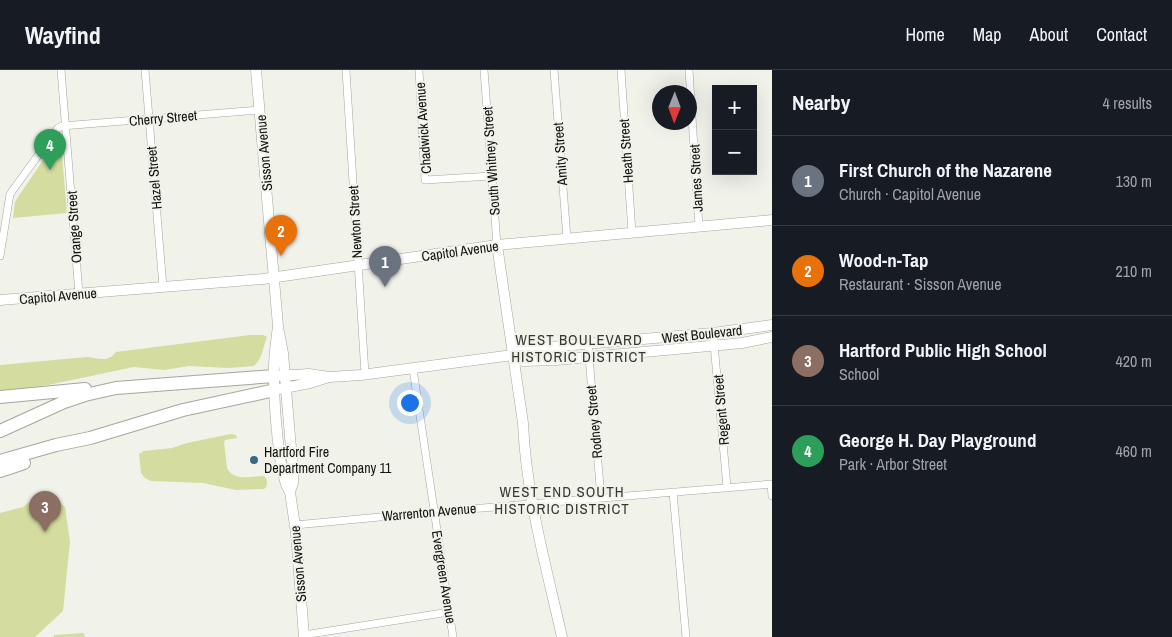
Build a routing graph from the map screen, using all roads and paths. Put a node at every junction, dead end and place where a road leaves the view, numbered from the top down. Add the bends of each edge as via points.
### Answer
1 (61, 70) edge
2 (146, 70) edge
3 (256, 70) edge
4 (346, 70) edge
5 (419, 70) edge
6 (484, 70) edge
7 (554, 70) edge
8 (621, 70) edge
9 (689, 70) edge
10 (260, 110) junction
11 (149, 119) junction
12 (66, 126) junction
13 (492, 176) junction
14 (772, 220) edge
15 (699, 227) junction
16 (632, 233) junction
17 (567, 239) junction
18 (497, 245) junction
19 (0, 256) edge
20 (357, 266) junction
21 (274, 278) junction
22 (163, 287) junction
23 (79, 294) junction
24 (0, 300) edge
25 (772, 324) edge
26 (714, 333) junction
27 (772, 338) edge
28 (588, 345) junction
29 (715, 346) junction
30 (513, 355) junction
31 (588, 357) junction
32 (413, 369) junction
33 (365, 374) junction
34 (279, 376) junction
35 (329, 377) junction
36 (116, 388) junction
37 (280, 388) junction
38 (4, 396) edge
39 (0, 431) edge
40 (90, 438) junction
41 (0, 461) edge
42 (0, 471) edge
43 (771, 484) edge
44 (727, 487) junction
45 (673, 492) junction
46 (772, 496) edge
47 (601, 498) junction
48 (532, 504) junction
49 (433, 512) junction
50 (295, 525) junction
51 (450, 612) junction
52 (304, 636) edge
53 (453, 637) edge
54 (562, 637) edge
55 (686, 637) edge

1 - 12 street, Orange Street
2 - 11 street, Hazel Street
3 - 10 main road, Sisson Avenue
4 - 20 street, Newton Street
5 - 13 street, Chadwick Avenue via 425,180
6 - 13 street, South Whitney Street
7 - 17 street, Amity Street
8 - 16 street, Heath Street
9 - 15 street, James Street
10 - 11 street, Cherry Street
10 - 21 main road, Sisson Avenue
11 - 12 street, Cherry Street
11 - 22 street, Hazel Street
12 - 19 street via 54,132 10,194
12 - 23 street, Orange Street
13 - 18 street, South Whitney Street
14 - 15 main road, Capitol Avenue
15 - 16 main road, Capitol Avenue
16 - 17 main road, Capitol Avenue
17 - 18 main road, Capitol Avenue
18 - 20 main road, Capitol Avenue
18 - 30 main road, South Whitney Street
20 - 21 main road, Capitol Avenue
20 - 33 street, Newton Street
21 - 22 main road, Capitol Avenue
21 - 34 main road, Sisson Avenue
22 - 23 main road, Capitol Avenue
23 - 24 main road, Capitol Avenue
25 - 26 main road, West Boulevard
26 - 28 main road, West Boulevard
26 - 29 street, Regent Street
27 - 29 main road, West Boulevard
28 - 30 main road, West Boulevard via 527,349
28 - 31 street, Rodney Street
29 - 31 main road, West Boulevard
29 - 44 street, Regent Street
30 - 31 main road, West Boulevard via 524,361
30 - 32 main road, West Boulevard
30 - 48 main road, South Whitney Street
31 - 47 street, Rodney Street
32 - 33 main road, West Boulevard
32 - 49 street, Evergreen Avenue
33 - 35 main road, West Boulevard
34 - 35 main road, West Boulevard via 309,374
34 - 36 highway
34 - 37 main road, Sisson Avenue
35 - 37 main road, West Boulevard
36 - 38 highway
36 - 39 highway via 64,402
37 - 40 highway via 183,410
37 - 50 main road, Sisson Avenue via 285,484 290,492
40 - 41 highway
40 - 42 highway
43 - 44 street, Warrenton Avenue
43 - 46 street
44 - 45 street, Warrenton Avenue
45 - 47 street, Warrenton Avenue
45 - 55 street
47 - 48 street, Warrenton Avenue
48 - 49 street, Warrenton Avenue
48 - 54 main road, South Whitney Street
49 - 50 street, Warrenton Avenue
49 - 51 street, Evergreen Avenue
50 - 52 main road, Sisson Avenue
51 - 52 street
51 - 53 street, Evergreen Avenue

